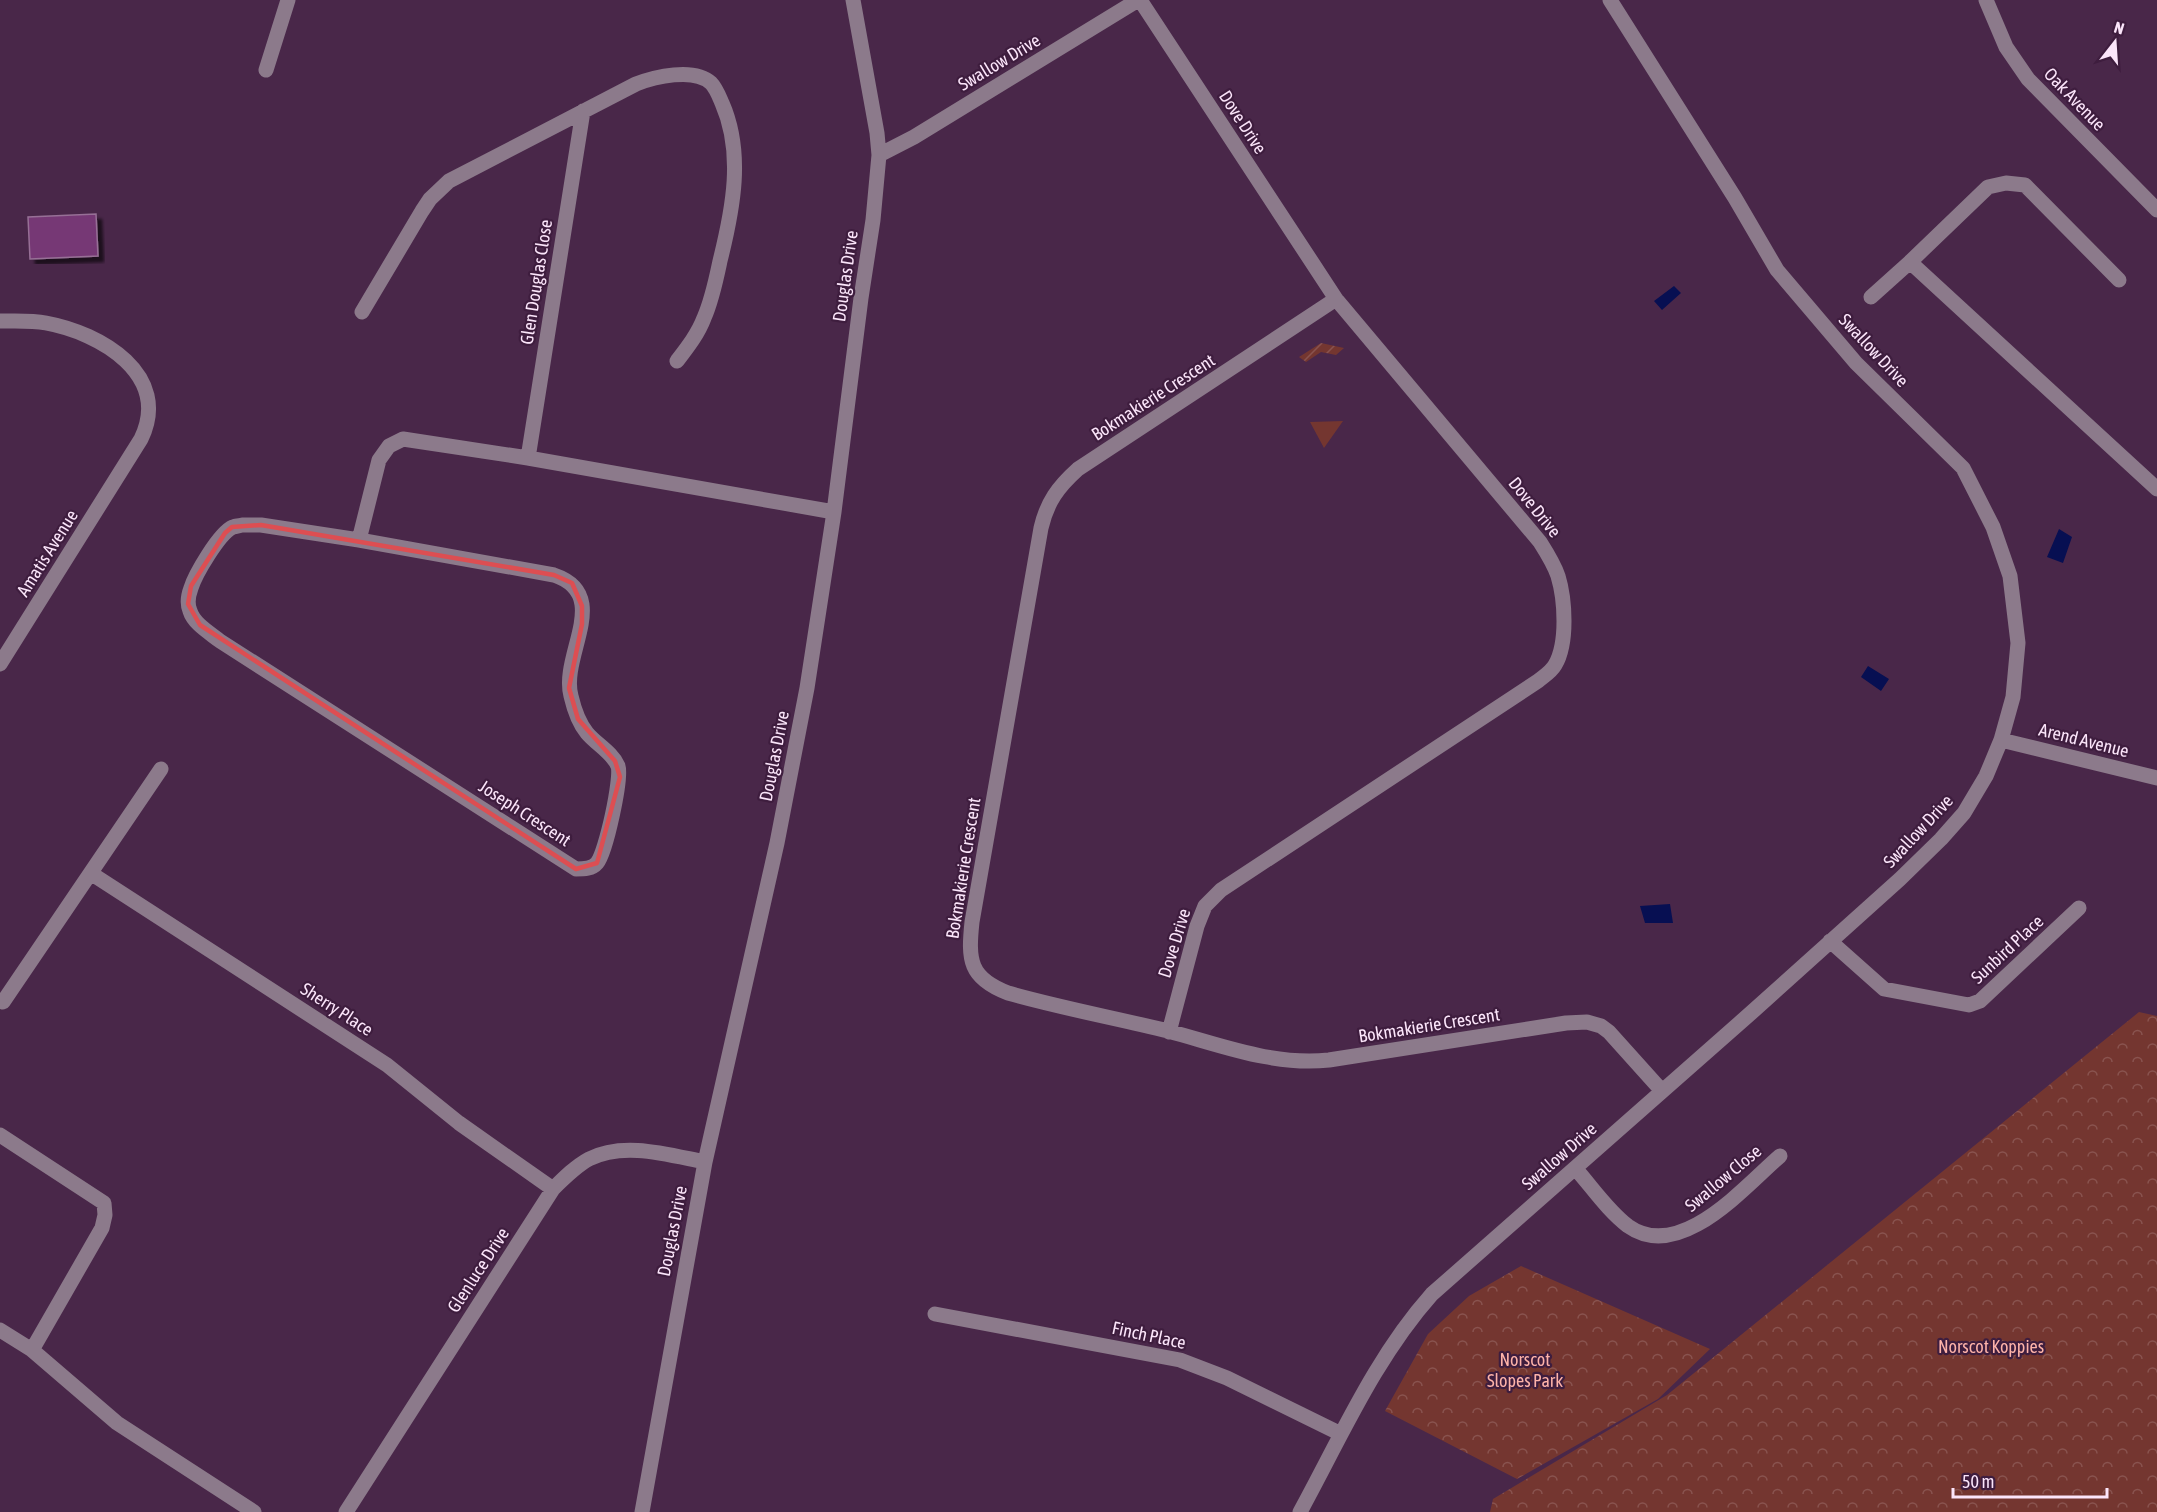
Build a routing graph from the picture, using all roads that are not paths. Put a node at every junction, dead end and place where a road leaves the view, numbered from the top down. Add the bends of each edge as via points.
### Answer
1 (288, 0) edge
2 (853, 0) edge
3 (1139, 0) edge
4 (1610, 0) edge
5 (1986, 0) edge
6 (266, 70) dead end
7 (583, 111) junction
8 (879, 155) junction
9 (2157, 210) edge
10 (1910, 262) junction
11 (2119, 280) dead end
12 (1871, 297) dead end
13 (1336, 299) junction
14 (362, 312) dead end
15 (0, 321) edge
16 (677, 361) dead end
17 (528, 458) junction
18 (2157, 489) edge
19 (834, 512) junction
20 (359, 540) junction
21 (0, 664) edge
22 (2001, 740) junction
23 (161, 769) dead end
24 (2157, 778) edge
25 (92, 874) junction
26 (2079, 908) dead end
27 (1830, 941) junction
28 (3, 1002) dead end
29 (1169, 1032) junction
30 (1662, 1091) junction
31 (0, 1135) edge
32 (1780, 1156) dead end
33 (705, 1162) junction
34 (1575, 1168) junction
35 (553, 1189) junction
36 (935, 1314) dead end
37 (0, 1330) edge
38 (32, 1350) junction
39 (1341, 1434) junction
40 (254, 1512) edge
41 (346, 1512) edge
42 (642, 1512) edge
43 (1300, 1512) edge

1 - 6 street
2 - 8 street, Douglas Drive
3 - 8 street, Swallow Drive
3 - 13 street, Dove Drive
4 - 22 street, Swallow Drive via 1777,270 1856,363 1963,468 1981,501 2003,550 2016,617 2018,644 2013,697
5 - 9 street, Oak Avenue via 2006,47 2028,79
7 - 14 street via 440,188 410,228
7 - 16 street via 654,77 680,74 710,82 726,113 733,140 735,185 725,240 704,320
7 - 17 street, Glen Douglas Close
8 - 19 street, Douglas Drive
10 - 11 street via 1988,187 2006,183 2025,185
10 - 12 street
10 - 18 street
13 - 29 street, Dove Drive via 1540,542 1558,577 1564,641 1554,667 1538,681 1212,898 1197,926
13 - 29 street, Bokmakierie Crescent via 1078,469 1054,493 1041,528 972,922 972,963 982,980 1008,993
15 - 21 street, Amatis Avenue via 45,322 104,346 137,372 150,408 141,439 127,463
17 - 19 street
17 - 20 street via 403,439 396,442 379,460
19 - 33 street, Douglas Drive via 793,765
20 - 20 street, Joseph Crescent via 554,575 576,587 582,624 569,688 586,733 615,761 620,777 601,856 591,868 576,869 220,641 191,614 191,586 215,545 232,527 261,525
22 - 24 street, Arend Avenue
22 - 27 street, Swallow Drive via 1986,776 1956,822
23 - 25 street
25 - 28 street
25 - 35 street, Sherry Place via 387,1065 459,1123
26 - 27 street, Sunbird Place via 1980,1001 1969,1005 1884,988
27 - 30 street, Swallow Drive
29 - 30 street, Bokmakierie Crescent via 1257,1055 1315,1062 1587,1022 1609,1032
30 - 34 street, Swallow Drive
31 - 38 street via 104,1203 105,1209 102,1228
32 - 34 street, Swallow Close via 1708,1220 1685,1232 1656,1236 1636,1231 1618,1218
33 - 35 street, Glenluce Drive via 620,1150 589,1160
33 - 42 street, Douglas Drive
34 - 39 street, Swallow Drive via 1417,1311 1383,1358
35 - 41 street, Glenluce Drive
36 - 39 street, Finch Place via 1180,1360 1227,1378
37 - 38 street
38 - 40 street via 117,1423
39 - 43 street, Swallow Drive

